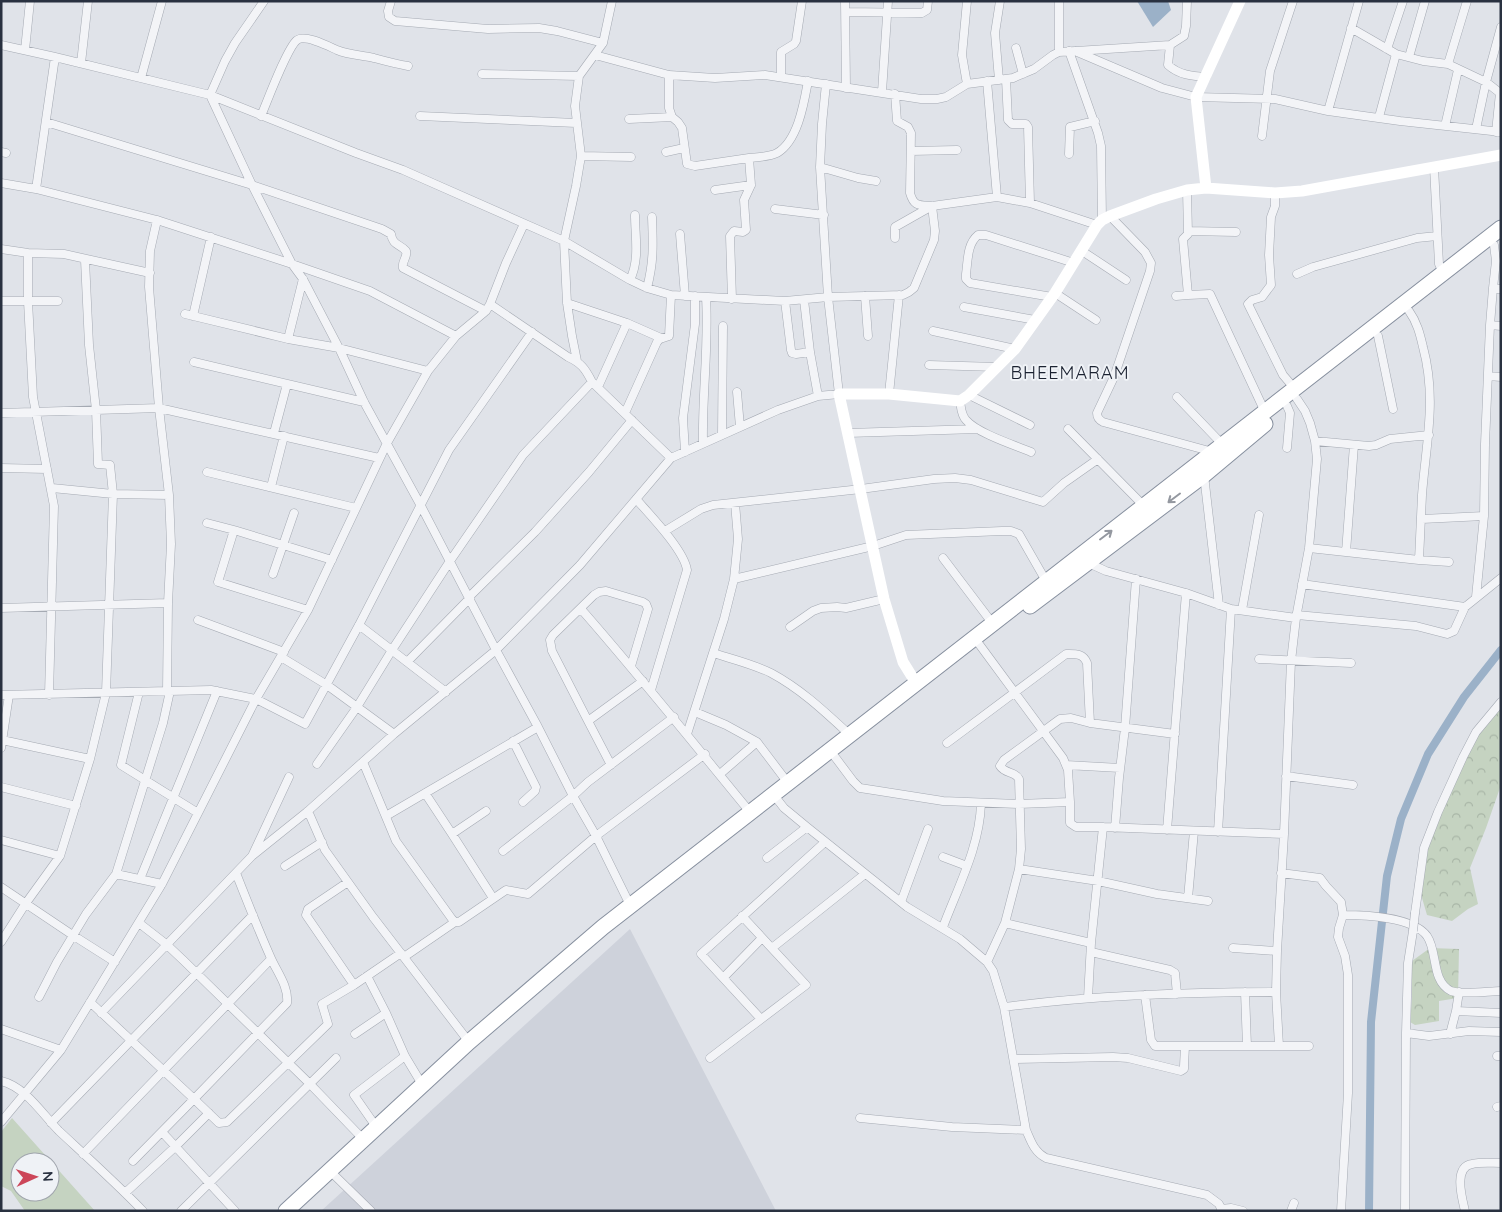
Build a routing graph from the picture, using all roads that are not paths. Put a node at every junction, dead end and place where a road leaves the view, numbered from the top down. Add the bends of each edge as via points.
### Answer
1 (30, 1) edge
2 (88, 1) edge
3 (162, 1) edge
4 (264, 1) edge
5 (391, 1) edge
6 (612, 1) edge
7 (802, 1) edge
8 (845, 1) edge
9 (888, 1) edge
10 (928, 1) edge
11 (968, 1) edge
12 (1000, 1) edge
13 (1059, 1) edge
14 (1187, 1) edge
15 (1240, 1) edge
16 (1293, 1) edge
17 (1359, 1) edge
18 (1404, 1) edge
19 (1425, 1) edge
20 (1467, 1) edge
21 (846, 12) junction
22 (888, 13) junction
23 (1501, 27) edge
24 (1351, 28) junction
25 (603, 43) junction
26 (1, 45) edge
27 (1170, 45) junction
28 (1016, 48) dead end
29 (1387, 49) junction
30 (25, 50) junction
31 (1072, 51) junction
32 (1059, 52) junction
33 (1396, 54) junction
34 (595, 55) junction
35 (55, 56) junction
36 (1409, 57) junction
37 (81, 63) junction
38 (1448, 64) junction
39 (408, 66) dead end
40 (1458, 70) junction
41 (482, 74) dead end
42 (1023, 74) junction
43 (669, 75) junction
44 (579, 76) junction
45 (781, 76) junction
46 (1206, 77) junction
47 (141, 78) junction
48 (1002, 80) junction
49 (808, 81) junction
50 (986, 81) junction
51 (1486, 82) junction
52 (826, 84) junction
53 (967, 84) junction
54 (846, 88) junction
55 (882, 92) junction
56 (895, 94) junction
57 (210, 95) junction
58 (1196, 98) junction
59 (1267, 98) junction
60 (1328, 111) junction
61 (261, 116) junction
62 (420, 116) dead end
63 (672, 117) junction
64 (1379, 117) junction
65 (629, 119) dead end
66 (1095, 121) junction
67 (46, 122) junction
68 (576, 123) junction
69 (1445, 126) junction
70 (1476, 129) junction
71 (1498, 132) edge
72 (1262, 136) dead end
73 (684, 148) junction
74 (957, 150) dead end
75 (666, 152) dead end
76 (911, 152) junction
77 (1069, 154) dead end
78 (1501, 155) edge
79 (581, 156) junction
80 (631, 157) dead end
81 (749, 158) junction
82 (820, 167) junction
83 (1434, 167) junction
84 (876, 181) dead end
85 (1, 183) edge
86 (252, 185) junction
87 (751, 185) junction
88 (1206, 188) junction
89 (36, 189) junction
90 (715, 190) dead end
91 (1187, 190) junction
92 (1275, 192) junction
93 (997, 197) junction
94 (1030, 203) junction
95 (932, 206) junction
96 (774, 209) dead end
97 (635, 215) dead end
98 (824, 215) junction
99 (652, 217) dead end
100 (157, 220) junction
101 (1103, 220) junction
102 (524, 224) junction
103 (1501, 228) edge
104 (1188, 231) junction
105 (1236, 232) dead end
106 (680, 234) dead end
107 (1437, 236) junction
108 (211, 237) junction
109 (895, 238) dead end
110 (564, 241) junction
111 (1498, 243) edge
112 (1, 249) edge
113 (1082, 251) junction
114 (28, 253) junction
115 (85, 260) junction
116 (1074, 263) junction
117 (292, 264) junction
118 (150, 273) junction
119 (1443, 273) junction
120 (1297, 274) dead end
121 (302, 278) junction
122 (630, 280) junction
123 (1126, 280) dead end
124 (647, 288) junction
125 (1497, 288) edge
126 (671, 295) junction
127 (899, 295) junction
128 (1053, 295) junction
129 (1188, 295) junction
130 (684, 296) junction
131 (695, 296) junction
132 (865, 296) junction
133 (1176, 296) dead end
134 (706, 297) junction
135 (828, 297) junction
136 (732, 299) junction
137 (804, 300) junction
138 (1, 301) edge
139 (28, 301) junction
140 (58, 301) dead end
141 (785, 301) junction
142 (568, 304) junction
143 (488, 307) junction
144 (964, 307) dead end
145 (1409, 311) junction
146 (1035, 320) junction
147 (1096, 320) dead end
148 (627, 323) junction
149 (1490, 324) junction
150 (723, 326) dead end
151 (1501, 326) edge
152 (933, 331) dead end
153 (532, 332) junction
154 (456, 336) junction
155 (868, 336) dead end
156 (1378, 336) junction
157 (661, 338) junction
158 (288, 339) junction
159 (339, 348) junction
160 (1015, 349) junction
161 (810, 352) junction
162 (577, 361) junction
163 (194, 362) dead end
164 (929, 365) dead end
165 (997, 367) junction
166 (428, 371) junction
167 (1488, 376) junction
168 (1501, 378) edge
169 (287, 384) junction
170 (595, 384) junction
171 (737, 392) dead end
172 (839, 394) junction
173 (889, 394) junction
174 (818, 396) junction
175 (1177, 397) dead end
176 (964, 398) junction
177 (1293, 398) junction
178 (364, 402) junction
179 (159, 408) junction
180 (1393, 409) dead end
181 (96, 410) junction
182 (37, 412) junction
183 (1264, 412) junction
184 (1, 413) edge
185 (625, 413) junction
186 (632, 420) junction
187 (1030, 424) dead end
188 (740, 427) junction
189 (977, 429) junction
190 (1068, 429) dead end
191 (274, 433) junction
192 (848, 433) junction
193 (722, 434) junction
194 (1428, 435) junction
195 (284, 436) junction
196 (1315, 441) junction
197 (386, 443) junction
198 (702, 443) junction
199 (1354, 444) junction
200 (1218, 448) junction
201 (1287, 448) dead end
202 (685, 452) junction
203 (1031, 452) dead end
204 (379, 458) junction
205 (671, 458) junction
206 (1098, 459) junction
207 (1, 468) edge
208 (46, 469) junction
209 (207, 472) dead end
210 (1204, 475) junction
211 (271, 487) junction
212 (52, 488) junction
213 (861, 490) junction
214 (113, 494) junction
215 (169, 495) junction
216 (636, 499) junction
217 (735, 503) junction
218 (421, 506) junction
219 (1144, 506) junction
220 (356, 508) junction
221 (294, 513) dead end
222 (1259, 515) dead end
223 (1484, 516) junction
224 (1422, 519) junction
225 (207, 524) dead end
226 (234, 530) junction
227 (665, 531) junction
228 (283, 545) junction
229 (873, 546) junction
230 (1309, 548) junction
231 (1346, 552) junction
232 (943, 558) dead end
233 (332, 560) junction
234 (1083, 560) junction
235 (1419, 560) junction
236 (450, 561) junction
237 (1449, 562) dead end
238 (273, 574) dead end
239 (1501, 578) edge
240 (734, 579) junction
241 (1136, 579) junction
242 (1046, 581) junction
243 (1302, 584) junction
244 (1186, 593) junction
245 (470, 597) junction
246 (1476, 597) junction
247 (884, 599) junction
248 (168, 603) junction
249 (109, 605) junction
250 (1219, 605) junction
251 (52, 607) junction
252 (1465, 607) junction
253 (1, 608) edge
254 (581, 609) junction
255 (1232, 609) junction
256 (308, 610) junction
257 (1242, 610) junction
258 (1296, 617) junction
259 (198, 620) dead end
260 (993, 624) junction
261 (359, 625) junction
262 (790, 627) dead end
263 (979, 644) junction
264 (392, 650) junction
265 (496, 650) junction
266 (282, 654) junction
267 (713, 654) junction
268 (1260, 659) dead end
269 (1291, 660) junction
270 (408, 662) junction
271 (1350, 663) dead end
272 (631, 666) junction
273 (643, 680) junction
274 (916, 683) junction
275 (327, 686) junction
276 (652, 690) junction
277 (168, 691) junction
278 (217, 691) junction
279 (139, 692) junction
280 (446, 692) junction
281 (1014, 692) junction
282 (106, 693) junction
283 (5, 695) edge
284 (49, 695) junction
285 (256, 699) junction
286 (1501, 702) edge
287 (357, 707) junction
288 (694, 712) junction
289 (674, 717) junction
290 (588, 721) junction
291 (1090, 723) junction
292 (538, 726) junction
293 (1125, 728) junction
294 (1043, 732) junction
295 (394, 734) junction
296 (688, 734) junction
297 (1176, 734) junction
298 (850, 735) junction
299 (513, 741) junction
300 (757, 742) junction
301 (947, 743) dead end
302 (2, 744) edge
303 (705, 754) junction
304 (835, 757) junction
305 (90, 759) junction
306 (363, 762) junction
307 (318, 764) dead end
308 (611, 765) junction
309 (1066, 765) junction
310 (1120, 768) junction
311 (720, 774) junction
312 (1286, 776) junction
313 (289, 777) dead end
314 (145, 781) junction
315 (788, 783) junction
316 (1353, 785) dead end
317 (1, 787) edge
318 (425, 793) junction
319 (573, 796) junction
320 (174, 798) junction
321 (776, 798) junction
322 (523, 802) dead end
323 (1070, 802) junction
324 (981, 803) junction
325 (1019, 804) junction
326 (76, 806) junction
327 (308, 811) junction
328 (486, 811) dead end
329 (750, 812) junction
330 (198, 813) junction
331 (386, 816) junction
332 (807, 827) junction
333 (1103, 827) junction
334 (1115, 828) junction
335 (928, 829) dead end
336 (1167, 830) junction
337 (1194, 831) junction
338 (1218, 832) junction
339 (452, 834) junction
340 (1284, 834) junction
341 (596, 836) junction
342 (1, 840) edge
343 (322, 842) junction
344 (825, 842) junction
345 (503, 851) dead end
346 (60, 856) junction
347 (252, 856) junction
348 (943, 857) dead end
349 (767, 858) dead end
350 (285, 866) dead end
351 (967, 866) junction
352 (1020, 870) junction
353 (236, 873) junction
354 (1281, 873) junction
355 (116, 874) junction
356 (865, 874) junction
357 (140, 879) junction
358 (348, 882) junction
359 (1098, 882) junction
360 (162, 884) junction
361 (1, 886) edge
362 (493, 898) junction
363 (1188, 898) junction
364 (1208, 901) dead end
365 (900, 902) junction
366 (26, 904) junction
367 (630, 905) junction
368 (253, 915) junction
369 (1343, 915) junction
370 (742, 916) junction
371 (455, 922) junction
372 (139, 923) junction
373 (1004, 923) junction
374 (942, 927) junction
375 (74, 936) junction
376 (762, 938) junction
377 (1, 942) edge
378 (1091, 942) junction
379 (166, 944) junction
380 (772, 948) junction
381 (1233, 948) dead end
382 (1278, 951) junction
383 (1091, 952) junction
384 (402, 955) junction
385 (271, 959) junction
386 (115, 962) junction
387 (986, 962) junction
388 (196, 974) junction
389 (367, 976) junction
390 (723, 978) junction
391 (354, 985) junction
392 (1501, 991) edge
393 (1245, 992) junction
394 (1276, 992) junction
395 (1458, 992) junction
396 (1177, 994) junction
397 (1145, 995) junction
398 (39, 997) dead end
399 (1088, 998) junction
400 (90, 1002) junction
401 (228, 1004) junction
402 (1004, 1007) junction
403 (1456, 1011) junction
404 (386, 1013) junction
405 (1501, 1013) edge
406 (102, 1014) junction
407 (761, 1019) junction
408 (1, 1028) edge
409 (1501, 1032) edge
410 (257, 1033) junction
411 (1406, 1033) junction
412 (355, 1034) dead end
413 (1450, 1034) junction
414 (132, 1040) junction
415 (469, 1042) junction
416 (1185, 1046) junction
417 (1247, 1046) junction
418 (1279, 1046) junction
419 (1309, 1046) dead end
420 (61, 1050) junction
421 (405, 1056) junction
422 (336, 1058) dead end
423 (710, 1058) dead end
424 (1014, 1059) junction
425 (287, 1062) junction
426 (164, 1070) junction
427 (1, 1081) edge
428 (310, 1084) junction
429 (423, 1086) junction
430 (25, 1094) junction
431 (194, 1099) junction
432 (209, 1113) junction
433 (860, 1118) dead end
434 (1, 1122) edge
435 (51, 1123) junction
436 (377, 1128) junction
437 (1026, 1130) junction
438 (162, 1132) junction
439 (364, 1140) junction
440 (175, 1147) junction
441 (83, 1154) junction
442 (133, 1161) dead end
443 (1501, 1163) edge
444 (333, 1174) junction
445 (209, 1183) junction
446 (125, 1193) junction
447 (1222, 1210) edge
448 (143, 1211) edge
449 (181, 1211) edge
450 (235, 1211) edge
451 (286, 1211) edge
452 (298, 1211) edge
453 (371, 1211) edge
454 (1243, 1211) edge
455 (1341, 1211) edge
456 (1405, 1211) edge
457 (1465, 1211) edge

1 - 30 street
2 - 37 street
3 - 47 street
4 - 57 street via 225,62
5 - 25 street via 388,17 395,21 488,29 539,28
6 - 25 street
7 - 45 street via 796,41 782,52
8 - 21 street
9 - 22 street
10 - 22 street via 926,12
11 - 53 street via 962,55
12 - 48 street via 995,33
13 - 32 street
14 - 27 street via 1184,36
15 - 46 street
16 - 59 street via 1270,71
17 - 24 street
18 - 29 street
19 - 36 street
20 - 38 street
21 - 22 street
21 - 54 street
22 - 55 street
23 - 51 street
24 - 29 street
24 - 60 street
25 - 34 street
26 - 30 street
27 - 31 street
27 - 46 street via 1168,65 1175,71
28 - 42 street
29 - 33 street
30 - 35 street
31 - 32 street
31 - 58 street via 1162,88
31 - 66 street
32 - 42 street
33 - 36 street
33 - 64 street
34 - 43 street
34 - 44 street
35 - 37 street
35 - 67 street
36 - 38 street
37 - 47 street
38 - 40 street
39 - 61 street via 346,54 300,38 284,63
40 - 51 street
40 - 69 street
41 - 44 street
42 - 48 street
43 - 45 street via 715,78
43 - 63 street
44 - 68 street
45 - 49 street
46 - 58 street
47 - 57 street
48 - 50 street
48 - 94 street via 1008,120 1028,127
49 - 52 street
49 - 81 street via 804,104 789,140 770,156
50 - 53 street
50 - 93 street
51 - 70 street
51 - 71 street via 1500,92
52 - 54 street
52 - 82 street
53 - 56 street via 937,99
54 - 55 street
55 - 56 street
56 - 76 street via 896,118 910,129
57 - 61 street
57 - 86 street
58 - 59 street
58 - 88 street
59 - 60 street
59 - 72 street
60 - 64 street
61 - 102 street via 403,170
62 - 68 street
63 - 65 street
63 - 73 street via 682,128
64 - 69 street
66 - 77 street via 1070,127
66 - 101 street via 1101,146
67 - 86 street
67 - 89 street
68 - 79 street
69 - 70 street
70 - 71 street
73 - 75 street
73 - 81 street via 687,164 691,166
74 - 76 street
76 - 95 street via 910,192 913,200 917,205
78 - 83 street
79 - 80 street
79 - 110 street
81 - 87 street
82 - 84 street
82 - 98 street
83 - 92 street via 1302,191
83 - 107 street
85 - 89 street
86 - 117 street
86 - 143 street via 388,231 392,240 407,253 403,268
87 - 90 street
87 - 136 street via 744,200 746,230 730,236
88 - 91 street
88 - 92 street
89 - 100 street
91 - 101 street
91 - 104 street
92 - 177 street via 1269,255 1271,285 1262,297 1248,304
93 - 94 street
93 - 95 street
94 - 101 street
95 - 109 street via 895,228
95 - 127 street via 935,231 929,254 914,288
96 - 98 street
97 - 122 street via 637,259
98 - 135 street
99 - 124 street via 653,255
100 - 108 street
100 - 118 street via 150,251
101 - 113 street
101 - 200 street via 1145,252 1150,271 1114,377 1097,413 1099,420
102 - 110 street
102 - 143 street
103 - 119 highway
104 - 105 street
104 - 129 street via 1184,239
106 - 130 street
107 - 119 street
107 - 120 street via 1417,238
108 - 117 street
108 - 158 street via 189,315
110 - 122 street
110 - 142 street
111 - 125 street
111 - 145 highway
112 - 114 street
113 - 116 street
113 - 123 street
114 - 115 street via 64,254
114 - 139 street
115 - 118 street
115 - 181 street
116 - 128 street
116 - 128 street via 986,234 973,239 966,274 970,283
117 - 121 street
117 - 154 street via 370,291
118 - 179 street
119 - 177 highway
121 - 158 street
121 - 159 street
122 - 124 street
124 - 126 street
125 - 149 street
126 - 130 street
126 - 157 street via 669,336
127 - 132 street
127 - 173 street
128 - 146 street
128 - 147 street
129 - 133 street
129 - 183 street via 1210,294
130 - 131 street
131 - 134 street
131 - 202 street via 695,324 683,418
132 - 135 street
132 - 155 street
134 - 136 street
134 - 198 street via 708,327
135 - 137 street
135 - 172 street
136 - 141 street
137 - 141 street
137 - 161 street
138 - 139 street
139 - 140 street
139 - 182 street via 33,397
141 - 161 street via 792,353
142 - 148 street
142 - 162 street
143 - 153 street
143 - 154 street
144 - 146 street
145 - 156 highway
145 - 194 street via 1429,367 1431,408
146 - 160 street
148 - 157 street
148 - 170 street
149 - 151 street
149 - 167 street
150 - 193 street
152 - 160 street
153 - 162 street
153 - 218 street via 449,450
154 - 166 street
156 - 177 highway
156 - 180 street
157 - 185 street
158 - 159 street
159 - 166 street
159 - 178 street
160 - 165 street
161 - 174 street
162 - 170 street
163 - 169 street
164 - 165 street
165 - 176 street
166 - 197 street
167 - 168 street
167 - 223 street
169 - 178 street
169 - 191 street
170 - 185 street
170 - 236 street via 523,455
171 - 188 street
172 - 173 street
172 - 174 street
172 - 192 street
173 - 176 street
174 - 188 street
175 - 200 street
176 - 187 street
176 - 189 street via 962,413
177 - 183 highway
177 - 196 street via 1305,410
177 - 201 street
177 - 210 highway
178 - 197 street
179 - 181 street
179 - 191 street
179 - 215 street
181 - 182 street
181 - 214 street via 98,464 110,465
182 - 184 street
182 - 208 street
183 - 200 highway
185 - 186 street
186 - 205 street
186 - 245 street via 535,532
188 - 193 street
189 - 192 street
189 - 203 street
190 - 206 street
191 - 195 street
192 - 213 street
193 - 198 street
194 - 199 street via 1390,438 1372,446
194 - 224 street
195 - 204 street
195 - 211 street
196 - 199 street
196 - 230 street via 1317,459
197 - 204 street
197 - 218 street
198 - 202 street
199 - 231 street
200 - 219 highway
202 - 205 street
204 - 220 street
205 - 216 street
206 - 213 street via 1043,502 956,478
206 - 219 street
207 - 208 street
208 - 212 street
209 - 211 street
210 -> 234 highway
210 - 250 street
211 - 220 street
212 - 214 street
212 - 251 street
213 - 217 street
213 - 229 street
214 - 215 street
214 - 249 street
215 - 248 street via 172,544
216 - 227 street
216 - 265 street via 580,565
217 - 227 street via 701,509
217 - 240 street via 738,539
218 - 236 street
218 - 261 street
234 -> 219 highway
220 - 233 street
221 - 228 street
222 - 257 street
223 - 224 street
223 - 246 street
224 - 235 street
225 - 226 street
226 - 228 street
226 - 256 street via 218,582
227 - 276 street via 688,570
228 - 233 street
228 - 238 street
229 - 240 street
229 - 242 street via 906,535 1011,531 1019,534
229 - 247 street
230 - 231 street
230 - 243 street
231 - 235 street
232 - 260 street
233 - 256 street
234 - 241 street via 1106,571
234 - 242 highway
234 - 263 highway
235 - 237 street
236 - 245 street
236 - 264 street
239 - 246 street
240 - 267 street
241 - 244 street
241 - 293 street
242 - 260 highway
243 - 252 street
243 - 258 street
244 - 250 street
244 - 297 street
245 - 265 street
245 - 270 street
246 - 252 street
247 - 262 street via 846,608 821,608
247 - 274 street via 903,662
248 - 249 street
248 - 277 street
249 - 251 street
249 - 282 street
250 - 255 street
251 - 253 street
251 - 284 street
252 - 258 street via 1454,631 1447,634 1416,626
254 - 272 street
254 - 272 street via 594,596 606,591 646,604 648,609
254 - 290 street via 554,635 550,645
255 - 257 street
255 - 338 street
256 - 266 street
257 - 258 street
258 - 269 street
259 - 266 street
260 - 274 highway
261 - 264 street
261 - 275 street
263 - 281 street
263 - 304 highway
264 - 270 street
264 - 287 street
265 - 280 street
265 - 292 street
266 - 275 street
266 - 285 street
267 - 288 street
267 - 298 street via 770,672 814,702
268 - 269 street
269 - 271 street
269 - 312 street
270 - 280 street
272 - 273 street
273 - 276 street
273 - 290 street
274 - 298 highway
275 - 285 street via 305,724
275 - 287 street
276 - 289 street
277 - 278 street
277 - 279 street
277 - 314 street via 163,723
278 - 285 street
278 - 320 street
279 - 282 street
279 - 314 street via 121,765
280 - 295 street
281 - 291 street via 1066,654 1081,655 1087,663
281 - 294 street
281 - 301 street
282 - 284 street
282 - 305 street
283 - 284 street
283 - 302 street
285 - 330 street
286 - 411 street, bridge via 1476,732 1463,756 1424,848 1408,962
287 - 295 street
287 - 307 street
288 - 296 street
288 - 300 street
289 - 296 street
289 - 308 street
290 - 308 street
291 - 293 street
291 - 294 street via 1064,718
292 - 299 street
292 - 319 street
293 - 297 street
293 - 310 street
294 - 309 street
294 - 325 street via 1001,763 1002,769 1018,776
295 - 306 street
296 - 303 street
297 - 336 street
298 - 315 highway
299 - 318 street
299 - 322 street via 536,787 536,791
300 - 311 street
300 - 315 street
302 - 305 street
303 - 311 street
303 - 341 street
304 - 321 highway
304 - 324 street via 860,788 943,801
305 - 326 street
306 - 327 street
306 - 331 street
308 - 319 street
309 - 310 street
309 - 323 street
310 - 334 street
311 - 329 street
312 - 316 street
312 - 340 street
313 - 347 street
314 - 320 street
314 - 355 street
315 - 321 highway
317 - 326 street
318 - 331 street
318 - 339 street
319 - 341 street
319 - 345 street
320 - 330 street
320 - 357 street
321 - 329 highway
321 - 332 street
321 - 444 highway via 608,932
323 - 325 street
323 - 333 street via 1072,826
324 - 325 street
324 - 351 street via 977,835
325 - 352 street
326 - 346 street
327 - 343 street
327 - 347 street
328 - 339 street
329 - 367 highway
330 - 360 street
331 - 371 street via 396,841
332 - 344 street
332 - 349 street
333 - 334 street
333 - 359 street
334 - 336 street
335 - 365 street
336 - 337 street
337 - 338 street
337 - 363 street
338 - 340 street
339 - 362 street
340 - 354 street
341 - 362 street via 528,894 506,890
341 - 367 street
342 - 346 street
343 - 350 street
343 - 358 street
344 - 356 street
344 - 370 street
346 - 366 street
347 - 353 street
348 - 351 street
351 - 374 street
352 - 359 street
352 - 373 street
353 - 368 street
353 - 379 street
354 - 369 street via 1320,878 1341,902
354 - 382 street
355 - 357 street
355 - 375 street
356 - 365 street
356 - 380 street
357 - 360 street
358 - 384 street
358 - 391 street via 308,909 306,915
359 - 363 street
359 - 378 street
360 - 372 street
361 - 366 street
362 - 371 street via 465,919
363 - 364 street
365 - 374 street
366 - 375 street
366 - 377 street
367 - 415 highway
368 - 385 street
368 - 388 street
369 - 395 street via 1404,921 1417,928 1430,943 1441,981 1450,990
369 - 455 street via 1338,937 1348,975 1348,1093
370 - 376 street
370 - 390 street via 700,954
371 - 384 street
372 - 379 street
372 - 386 street
373 - 378 street
373 - 387 street
374 - 387 street via 960,938
375 - 386 street
375 - 398 street
376 - 380 street
376 - 390 street
378 - 383 street
379 - 388 street
379 - 406 street
380 - 407 street via 806,986
381 - 382 street
382 - 394 street
383 - 396 street via 1170,970 1175,973
383 - 399 street
384 - 389 street
384 - 415 street
385 - 401 street
385 - 410 street via 288,995 287,1003
386 - 400 street
387 - 402 street via 993,971
388 - 401 street
388 - 414 street
389 - 391 street
389 - 404 street
390 - 407 street
391 - 425 street via 322,1004 328,1024
392 - 395 street
393 - 394 street
393 - 396 street
393 - 417 street
394 - 418 street
395 - 403 street
396 - 397 street
397 - 399 street
397 - 416 street via 1153,1044
399 - 402 street
400 - 406 street
400 - 420 street
401 - 410 street
401 - 426 street
402 - 424 street
403 - 405 street
403 - 413 street
404 - 412 street
404 - 421 street
406 - 414 street
407 - 423 street
408 - 420 street
409 - 413 street
410 - 425 street
410 - 431 street
411 - 413 street
411 - 456 street
414 - 426 street
414 - 435 street
415 - 429 highway
416 - 417 street
416 - 424 street via 1184,1069 1181,1071 1121,1057
417 - 418 street
418 - 419 street
420 - 430 street
421 - 429 street
421 - 436 street via 354,1094
422 - 428 street
424 - 437 street
425 - 428 street
425 - 432 street via 227,1122 219,1123
426 - 431 street
426 - 441 street
427 - 430 street
428 - 439 street
428 - 445 street
429 - 436 highway
430 - 434 street
430 - 435 street
431 - 432 street
431 - 438 street
432 - 440 street
433 - 437 street
435 - 441 street
436 - 439 highway
437 - 447 street via 1038,1154 1046,1158 1207,1196
438 - 440 street
438 - 442 street
439 - 444 highway
440 - 445 street
440 - 446 street
441 - 446 street
443 - 457 street via 1470,1164 1461,1172
444 - 451 highway
444 - 452 highway
444 - 453 street
445 - 449 street
445 - 450 street
446 - 448 street
447 - 454 street

